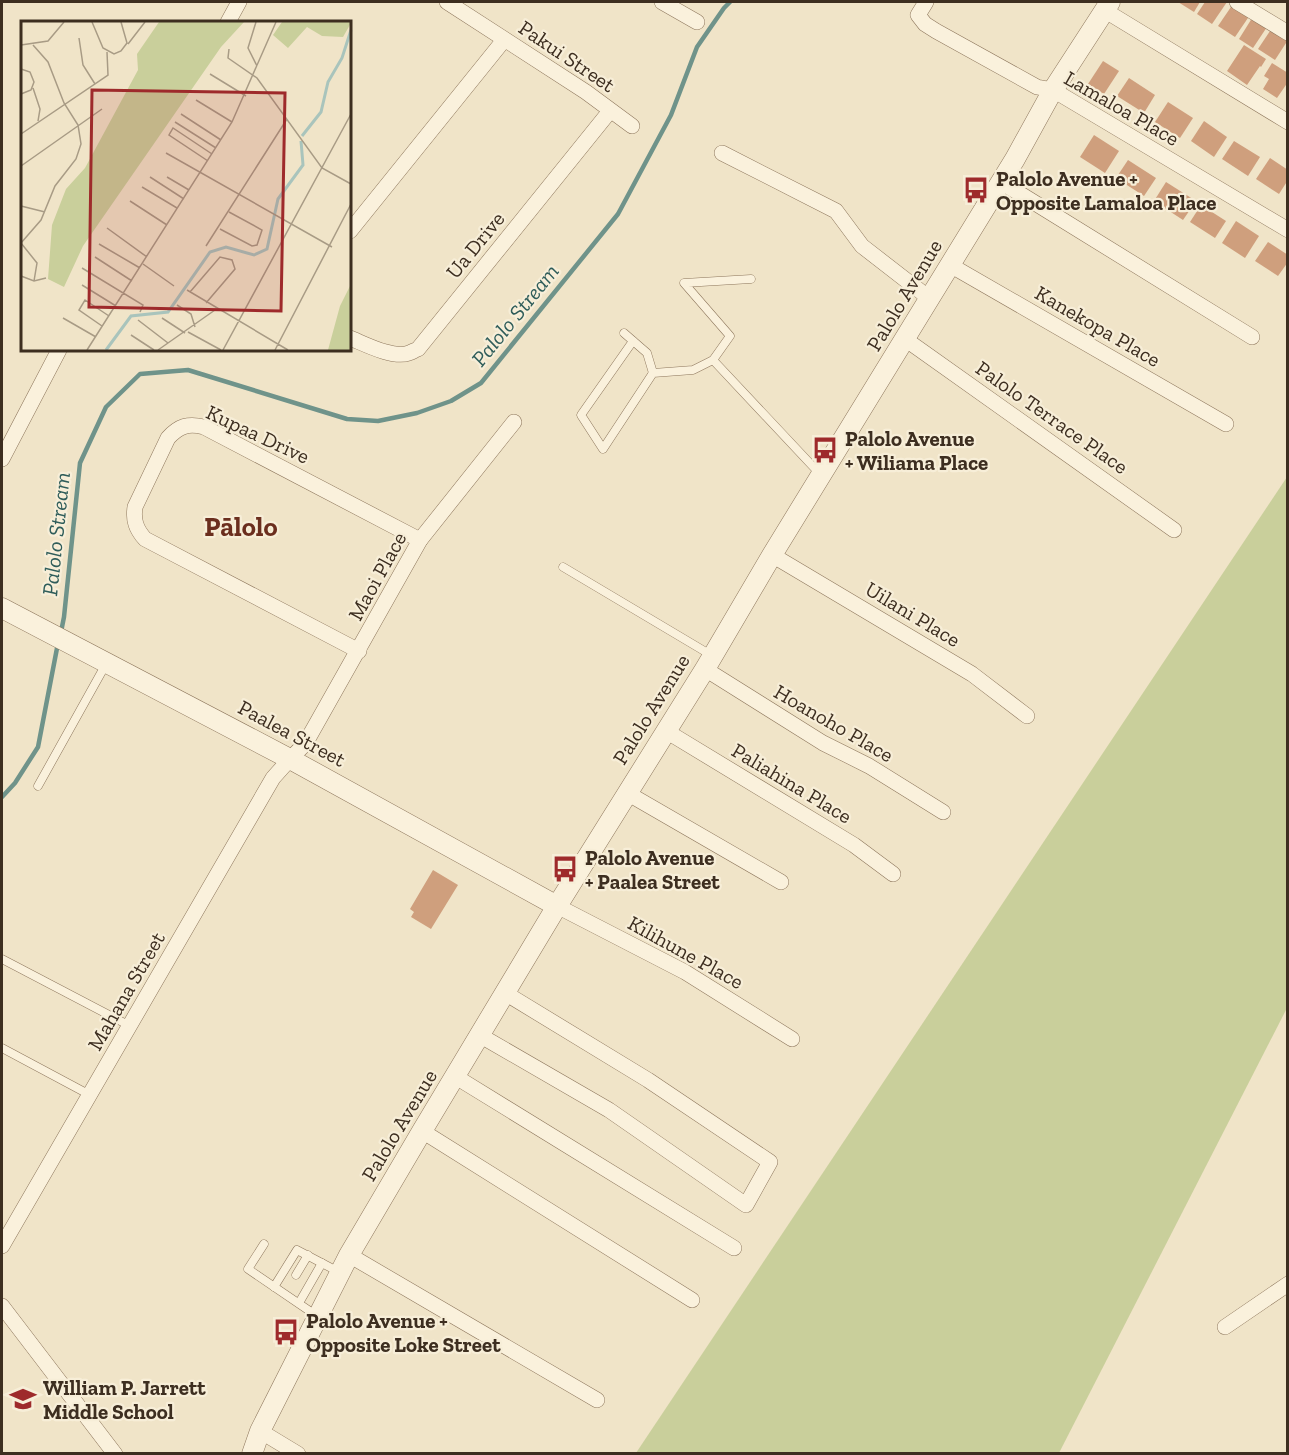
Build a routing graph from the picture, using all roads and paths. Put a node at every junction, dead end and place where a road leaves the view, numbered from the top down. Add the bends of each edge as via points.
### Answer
1 (239, 2) edge
2 (447, 2) edge
3 (662, 2) edge
4 (926, 2) edge
5 (1238, 2) edge
6 (1107, 6) edge
7 (229, 21) edge
8 (697, 22) dead end
9 (1287, 33) edge
10 (504, 40) junction
11 (1053, 90) junction
12 (610, 111) junction
13 (1287, 122) edge
14 (632, 126) dead end
15 (722, 153) dead end
16 (1001, 182) junction
17 (351, 230) edge
18 (1287, 230) edge
19 (950, 265) junction
20 (751, 279) dead end
21 (929, 298) junction
22 (624, 333) dead end
23 (1252, 337) dead end
24 (351, 338) edge
25 (905, 339) junction
26 (633, 341) junction
27 (57, 351) edge
28 (713, 360) junction
29 (653, 373) junction
30 (514, 422) dead end
31 (1226, 424) dead end
32 (2, 459) edge
33 (821, 475) junction
34 (1174, 530) dead end
35 (420, 540) junction
36 (772, 555) junction
37 (563, 567) dead end
38 (2, 608) edge
39 (359, 651) junction
40 (107, 662) junction
41 (708, 663) junction
42 (1027, 716) dead end
43 (666, 731) junction
44 (290, 759) junction
45 (38, 786) dead end
46 (627, 793) junction
47 (943, 812) dead end
48 (893, 874) dead end
49 (781, 882) dead end
50 (557, 906) junction
51 (2, 959) edge
52 (506, 993) junction
53 (130, 1026) junction
54 (481, 1036) junction
55 (792, 1040) dead end
56 (2, 1048) edge
57 (456, 1077) junction
58 (90, 1095) junction
59 (422, 1131) junction
60 (264, 1244) dead end
61 (2, 1246) edge
62 (734, 1248) dead end
63 (308, 1255) junction
64 (322, 1263) junction
65 (345, 1264) junction
66 (296, 1275) dead end
67 (1287, 1284) edge
68 (274, 1287) junction
69 (692, 1300) dead end
70 (299, 1303) junction
71 (2, 1306) edge
72 (318, 1316) junction
73 (1225, 1328) dead end
74 (597, 1401) dead end
75 (260, 1431) junction
76 (115, 1454) edge
77 (252, 1454) edge
78 (298, 1454) edge

1 - 7 street
2 - 10 street, Pakui Street
3 - 8 street
4 - 11 street, Lamaloa Place via 918,15 925,24 1037,87
5 - 9 street
6 - 11 street, Palolo Avenue
6 - 13 street
10 - 12 street, Pakui Street
10 - 17 street
11 - 16 street, Palolo Avenue
11 - 18 street, Lamaloa Place
12 - 14 street, Pakui Street
12 - 24 street, Ua Drive via 418,349 397,355
15 - 21 street via 836,211 862,246
16 - 19 street, Palolo Avenue
16 - 23 street
19 - 21 street, Palolo Avenue
19 - 31 street, Kanekopa Place
20 - 28 lane via 684,283 730,336
21 - 25 street, Palolo Avenue
22 - 26 lane
25 - 33 street, Palolo Avenue
25 - 34 street, Palolo Terrace Place
26 - 29 lane via 647,353
26 - 29 lane via 581,415 603,449
27 - 32 street
28 - 29 lane via 693,370
28 - 33 lane
30 - 35 street, Maoi Place
33 - 36 street, Palolo Avenue
35 - 39 street, Maoi Place
35 - 39 street, Kupaa Drive via 204,426 184,426 168,438 135,507 135,524 140,533
36 - 41 street, Palolo Avenue
36 - 42 street, Uilani Place via 972,674
37 - 41 lane
38 - 40 street, Paalea Street
39 - 44 street, Maoi Place via 306,744
40 - 44 street, Paalea Street
40 - 45 lane
41 - 43 street, Palolo Avenue
41 - 47 street, Hoanoho Place via 823,743
43 - 46 street, Palolo Avenue
43 - 48 street, Paliahina Place via 855,845
44 - 50 street, Paalea Street
44 - 53 street, Mahana Street via 273,778
46 - 49 street
46 - 50 street, Palolo Avenue
50 - 52 street, Palolo Avenue
50 - 55 street, Kilihune Place via 685,972
51 - 53 lane
52 - 54 street, Palolo Avenue
52 - 54 street via 648,1080 770,1162 746,1205 609,1110
53 - 58 street, Mahana Street
54 - 57 street, Palolo Avenue
56 - 58 lane
57 - 59 street, Palolo Avenue
57 - 62 street
58 - 61 street, Mahana Street
59 - 65 street, Palolo Avenue
59 - 69 street
60 - 68 lane via 248,1269
63 - 64 lane
63 - 66 lane
63 - 68 lane via 297,1250
64 - 65 lane
64 - 70 lane
65 - 72 street, Palolo Avenue
65 - 74 street
67 - 73 street
68 - 70 lane via 287,1291
70 - 72 lane
71 - 76 street
72 - 75 street, Palolo Avenue
75 - 77 street, Palolo Avenue
75 - 78 street

